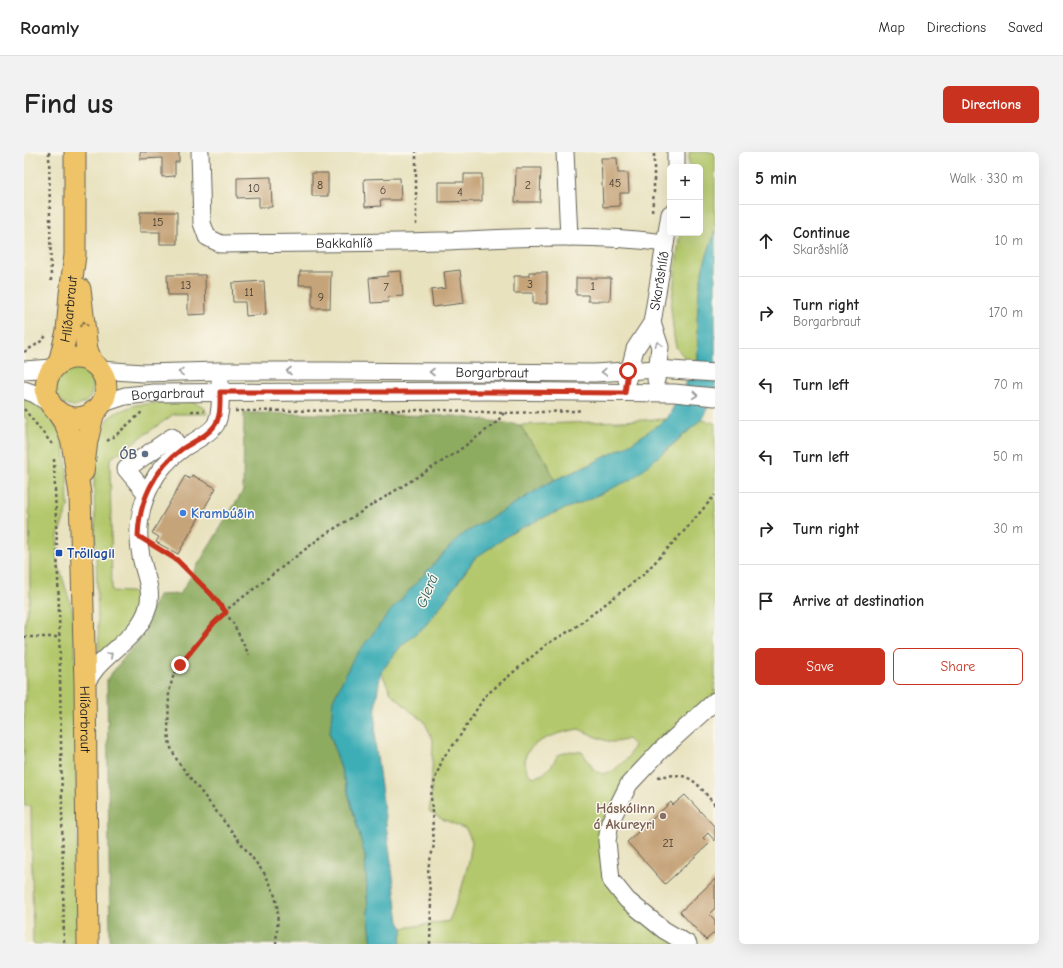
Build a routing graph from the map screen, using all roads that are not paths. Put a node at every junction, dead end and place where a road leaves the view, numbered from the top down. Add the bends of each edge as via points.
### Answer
1 (75, 152) edge
2 (200, 152) edge
3 (566, 152) edge
4 (676, 152) edge
5 (676, 164) edge
6 (667, 231) edge
7 (569, 237) junction
8 (665, 243) junction
9 (75, 255) junction
10 (652, 323) junction
11 (56, 365) junction
12 (96, 366) junction
13 (657, 369) junction
14 (24, 370) edge
15 (220, 371) junction
16 (628, 371) junction
17 (715, 373) edge
18 (24, 390) edge
19 (220, 392) junction
20 (625, 393) junction
21 (655, 393) junction
22 (715, 397) edge
23 (52, 406) junction
24 (98, 408) junction
25 (180, 450) junction
26 (146, 493) junction
27 (80, 494) junction
28 (85, 684) junction
29 (715, 701) edge
30 (88, 944) edge
31 (688, 944) edge

1 - 9 main road, Hlíðarbraut
2 - 7 street, Bakkahlíð via 202,223 207,237 221,244
3 - 7 street
4 - 5 street
6 - 8 street, Skarðshlíð
7 - 8 street, Bakkahlíð via 627,238
8 - 10 street, Skarðshlíð
9 - 11 main road, Hlíðarbraut via 67,331
12 -> 9 main road, Hlíðarbraut via 88,350
13 -> 10 street, Skarðshlíð via 660,347
10 - 16 street, Skarðshlíð via 634,349
11 - 12 main road via 66,359 75,358 84,359
11 - 14 street
11 - 23 main road via 48,375 46,385 46,394
15 -> 12 street, Borgarbraut via 143,374
12 - 24 main road via 104,378 106,387 105,396
13 - 16 street, Borgarbraut
13 - 17 street, Borgarbraut
13 - 21 street, Skarðshlíð
16 -> 15 street, Borgarbraut
15 - 19 street
16 - 20 street, Skarðshlíð
18 - 23 street
19 - 20 street, Borgarbraut
19 - 24 street, Borgarbraut via 125,396
19 - 25 street via 220,411 215,425
20 - 21 street, Borgarbraut
21 -> 22 street, Borgarbraut
23 - 24 main road via 71,418 87,416
23 - 27 main road, Hlíðarbraut via 66,425 72,442
24 - 27 main road, Hlíðarbraut via 87,441
25 - 26 street via 160,469
25 - 26 street via 172,437 126,469
28 -> 26 street via 97,667 130,636 143,619 148,607 149,583 138,536
27 - 28 main road, Hlíðarbraut
28 - 30 main road, Hlíðarbraut
29 - 31 street via 628,784 610,822 607,841 611,880 627,900 664,930

